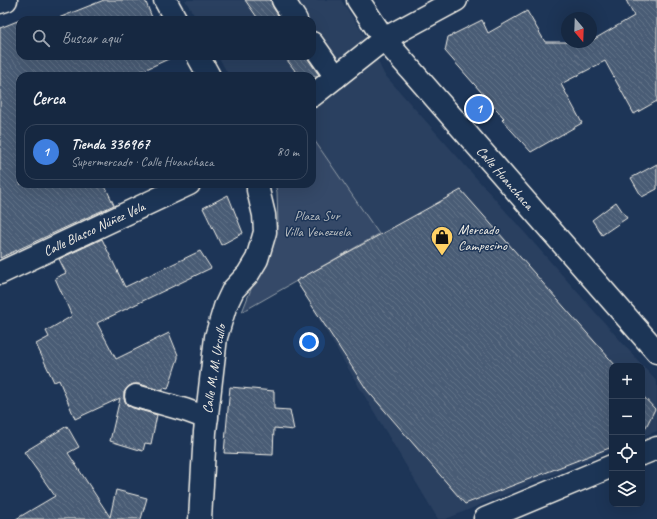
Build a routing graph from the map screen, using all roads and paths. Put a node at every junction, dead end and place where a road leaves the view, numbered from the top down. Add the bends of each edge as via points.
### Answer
1 (6, 0) edge
2 (165, 0) edge
3 (282, 0) edge
4 (358, 0) edge
5 (456, 0) edge
6 (0, 2) edge
7 (174, 16) edge
8 (293, 16) edge
9 (384, 39) junction
10 (316, 49) edge
11 (200, 60) edge
12 (207, 72) edge
13 (336, 77) junction
14 (316, 93) edge
15 (181, 188) edge
16 (258, 188) edge
17 (0, 273) edge
18 (657, 352) edge
19 (136, 396) dead end
20 (207, 418) junction
21 (657, 448) edge
22 (645, 453) edge
23 (609, 467) edge
24 (200, 519) edge
25 (485, 519) edge

1 - 6 street
2 - 7 street
3 - 8 street
4 - 9 street, Calle Huanchaca
5 - 9 street
9 - 13 street
9 - 18 street, Calle Huanchaca
10 - 13 street
11 - 12 street
13 - 14 street
15 - 17 street, Calle Blasco Núñez Vela
16 - 20 street, Calle M. M. Urcullo via 264,215 264,232 256,259 248,274 233,290 225,307 216,337
19 - 20 street
20 - 24 street, Calle M. M. Urcullo
21 - 22 street
23 - 25 street

